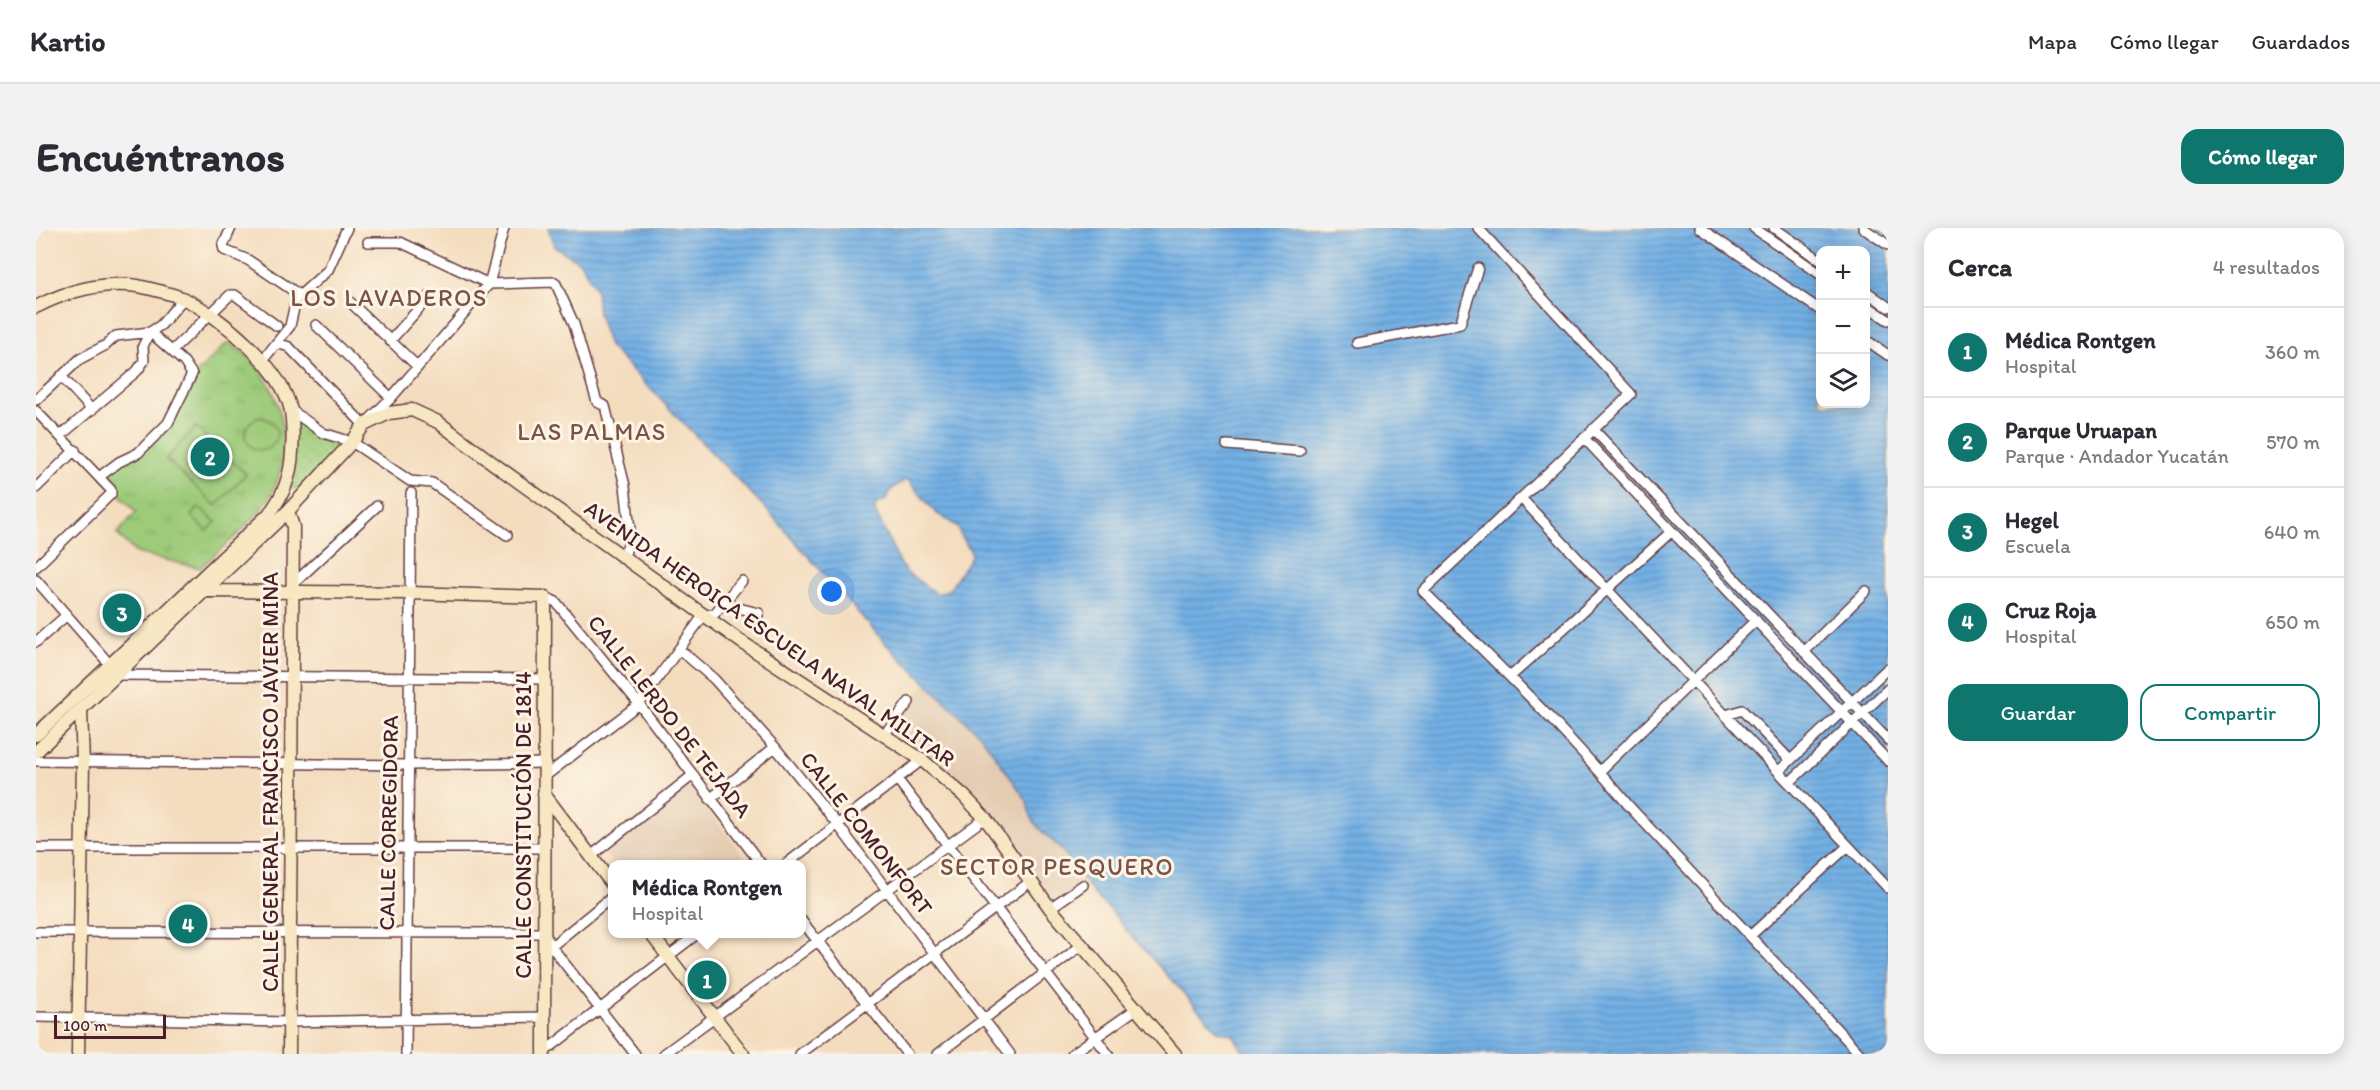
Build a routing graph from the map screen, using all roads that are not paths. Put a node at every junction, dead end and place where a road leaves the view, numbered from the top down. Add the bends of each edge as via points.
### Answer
1 (231, 228) edge
2 (347, 228) edge
3 (504, 228) edge
4 (1478, 228) edge
5 (1701, 228) edge
6 (1754, 228) edge
7 (1774, 228) edge
8 (1863, 228) edge
9 (368, 242) dead end
10 (1888, 245) edge
11 (1816, 257) edge
12 (1478, 268) dead end
13 (1816, 271) edge
14 (489, 284) junction
15 (1870, 294) edge
16 (301, 296) junction
17 (430, 296) dead end
18 (183, 299) junction
19 (350, 302) dead end
20 (1816, 306) edge
21 (1870, 307) edge
22 (1888, 307) edge
23 (36, 308) edge
24 (210, 316) junction
25 (1888, 320) edge
26 (316, 325) dead end
27 (278, 326) dead end
28 (150, 332) junction
29 (390, 341) junction
30 (278, 343) junction
31 (1357, 343) dead end
32 (1870, 343) edge
33 (172, 351) junction
34 (1888, 355) edge
35 (263, 360) junction
36 (418, 367) junction
37 (61, 376) junction
38 (391, 398) junction
39 (36, 400) edge
40 (92, 410) junction
41 (291, 410) junction
42 (36, 411) edge
43 (364, 425) junction
44 (1593, 429) junction
45 (60, 435) junction
46 (1584, 438) junction
47 (352, 442) junction
48 (1227, 445) dead end
49 (75, 450) junction
50 (1300, 451) dead end
51 (99, 477) junction
52 (36, 488) edge
53 (411, 493) dead end
54 (1521, 498) junction
55 (279, 502) junction
56 (377, 506) dead end
57 (288, 511) junction
58 (1672, 531) junction
59 (507, 535) dead end
60 (623, 558) junction
61 (36, 567) edge
62 (36, 579) edge
63 (742, 581) dead end
64 (292, 589) junction
65 (1607, 589) junction
66 (207, 591) junction
67 (1866, 591) dead end
68 (409, 593) junction
69 (545, 597) junction
70 (722, 604) junction
71 (759, 613) dead end
72 (67, 615) junction
73 (703, 616) junction
74 (1756, 620) junction
75 (36, 642) edge
76 (679, 649) junction
77 (1804, 652) junction
78 (1888, 668) edge
79 (115, 670) junction
80 (293, 676) junction
81 (1510, 677) junction
82 (409, 678) junction
83 (545, 679) junction
84 (1694, 681) junction
85 (1888, 689) edge
86 (909, 702) dead end
87 (1852, 702) junction
88 (639, 704) junction
89 (81, 710) junction
90 (1842, 712) junction
91 (1863, 714) junction
92 (1726, 715) junction
93 (1853, 723) junction
94 (37, 732) edge
95 (884, 735) junction
96 (1888, 740) edge
97 (775, 747) junction
98 (36, 752) edge
99 (921, 760) junction
100 (1790, 760) junction
101 (1888, 760) edge
102 (36, 761) edge
103 (83, 763) junction
104 (291, 763) junction
105 (544, 763) junction
106 (408, 765) junction
107 (1599, 771) junction
108 (1779, 771) junction
109 (693, 775) junction
110 (544, 777) junction
111 (897, 779) junction
112 (1790, 782) junction
113 (544, 794) junction
114 (710, 799) junction
115 (985, 818) junction
116 (567, 824) junction
117 (838, 825) junction
118 (544, 843) junction
119 (948, 846) junction
120 (1848, 846) junction
121 (36, 848) edge
122 (291, 848) junction
123 (82, 849) junction
124 (408, 849) junction
125 (591, 856) junction
126 (758, 860) edge
127 (791, 860) edge
128 (608, 879) edge
129 (1030, 882) junction
130 (1083, 885) dead end
131 (1888, 888) edge
132 (886, 890) junction
133 (608, 900) edge
134 (995, 908) junction
135 (1050, 908) junction
136 (806, 926) edge
137 (36, 932) edge
138 (80, 933) junction
139 (290, 933) junction
140 (544, 933) junction
141 (407, 934) junction
142 (1750, 936) junction
143 (655, 938) edge
144 (691, 938) edge
145 (818, 941) junction
146 (1082, 945) junction
147 (547, 949) junction
148 (935, 952) junction
149 (668, 956) junction
150 (1045, 973) junction
151 (868, 1004) junction
152 (600, 1009) junction
153 (1136, 1009) junction
154 (36, 1017) edge
155 (79, 1017) junction
156 (544, 1017) junction
157 (715, 1017) junction
158 (984, 1019) junction
159 (407, 1020) junction
160 (289, 1022) junction
161 (1096, 1038) junction
162 (1168, 1052) edge
163 (544, 1053) edge
164 (78, 1054) edge
165 (289, 1054) edge
166 (406, 1054) edge
167 (635, 1054) edge
168 (664, 1054) edge
169 (743, 1054) edge
170 (801, 1054) edge
171 (907, 1054) edge
172 (938, 1054) edge
173 (1010, 1054) edge
174 (1072, 1054) edge
175 (1108, 1054) edge
176 (1860, 1054) edge

1 - 16 street via 224,250 248,260
2 - 16 street via 328,270
3 - 14 street
4 - 44 street via 1631,394
5 - 20 street
6 - 13 street
7 - 11 street
8 - 10 street
9 - 14 street via 400,242
12 - 31 street via 1460,324
14 - 36 street
14 - 60 street via 556,284 574,324 597,402 605,406 626,486 631,538
15 - 22 street
16 - 30 street via 296,299 290,326
17 - 29 street
18 - 23 street via 137,286 100,286 60,296
18 - 24 street
18 - 28 street
19 - 29 street
21 - 25 street
24 - 27 street via 235,295
24 - 33 street
24 - 35 street
26 - 38 street
28 - 33 street
28 - 37 street via 116,336
28 - 40 street via 143,346 144,361 137,371
29 - 36 street
30 - 35 street
30 - 43 street via 289,346
32 - 34 street
33 - 51 street via 192,374 168,423 138,453
35 - 41 street
36 - 38 street
37 - 39 street
37 - 40 street
38 - 43 street
40 - 45 street
41 - 47 street via 323,433
41 - 55 street via 292,461
42 - 45 street
43 - 47 street
43 - 60 street, AVENIDA HEROICA ESCUELA NAVAL MILITAR via 389,413 412,410 438,422
44 - 46 street
44 - 77 street
45 - 49 street
46 - 54 street
46 - 58 street
47 - 57 street
47 - 59 street via 410,481 432,483
48 - 50 street
49 - 51 street
49 - 52 street
51 - 61 street via 111,490 109,498
53 - 68 street, CALLE CORREGIDORA
54 - 65 street
54 - 81 street via 1423,591
55 - 57 street
55 - 79 street
56 - 64 street
57 - 64 street, CALLE GENERAL FRANCISCO JAVIER MINA via 293,528
57 - 66 street
58 - 65 street
58 - 74 street
60 - 73 street, AVENIDA HEROICA ESCUELA NAVAL MILITAR
62 - 72 street
63 - 70 street
64 - 66 street
64 - 68 street
64 - 80 street, CALLE GENERAL FRANCISCO JAVIER MINA
65 - 81 street
65 - 84 street
66 - 79 street
67 - 77 street
68 - 69 street
68 - 82 street, CALLE CORREGIDORA
69 - 83 street, CALLE CONSTITUCIÓN DE 1814
69 - 88 street, CALLE LERDO DE TEJADA via 556,602
70 - 71 street
70 - 73 street via 715,613
72 - 75 street
72 - 79 street
73 - 76 street
73 - 95 street, AVENIDA HEROICA ESCUELA NAVAL MILITAR
74 - 84 street
74 - 90 street
76 - 88 street
76 - 97 street, CALLE COMONFORT via 714,679
77 - 87 street
78 - 87 street
79 - 80 street
79 - 89 street
79 - 94 street
80 - 82 street
80 - 104 street, CALLE GENERAL FRANCISCO JAVIER MINA
81 - 107 street
82 - 83 street
82 - 106 street, CALLE CORREGIDORA
83 - 105 street, CALLE CONSTITUCIÓN DE 1814
84 - 92 street
84 - 107 street
85 - 91 street
86 - 95 street
87 - 90 street
87 - 91 street
88 - 109 street, CALLE LERDO DE TEJADA
88 - 110 street
89 - 98 street
89 - 103 street
90 - 93 street
90 - 100 street
91 - 93 street
91 - 96 street
92 - 100 street via 1742,710
92 - 108 street
93 - 101 street
93 - 112 street
95 - 99 street, AVENIDA HEROICA ESCUELA NAVAL MILITAR
97 - 114 street
97 - 117 street, CALLE COMONFORT
99 - 111 street
99 - 115 street, AVENIDA HEROICA ESCUELA NAVAL MILITAR
100 - 108 street
102 - 103 street
103 - 104 street
103 - 123 street
104 - 106 street
104 - 122 street, CALLE GENERAL FRANCISCO JAVIER MINA
105 - 106 street
105 - 110 street, CALLE CONSTITUCIÓN DE 1814
106 - 124 street, CALLE CORREGIDORA
107 - 142 street
108 - 112 street
109 - 114 street, CALLE LERDO DE TEJADA
109 - 125 street
110 - 113 street, CALLE CONSTITUCIÓN DE 1814
111 - 117 street
111 - 119 street
112 - 120 street
113 - 116 street
113 - 118 street, CALLE CONSTITUCIÓN DE 1814
114 - 126 street, CALLE LERDO DE TEJADA
115 - 119 street
115 - 129 street, AVENIDA HEROICA ESCUELA NAVAL MILITAR
116 - 118 street via 549,825
116 - 125 street
117 - 127 street
117 - 132 street, CALLE COMONFORT
118 - 124 street
118 - 140 street, CALLE CONSTITUCIÓN DE 1814
119 - 132 street
119 - 134 street
120 - 131 street
120 - 142 street
121 - 123 street
122 - 123 street
122 - 124 street
122 - 139 street, CALLE GENERAL FRANCISCO JAVIER MINA
123 - 138 street
124 - 141 street, CALLE CORREGIDORA
125 - 128 street
129 - 134 street
129 - 135 street, AVENIDA HEROICA ESCUELA NAVAL MILITAR
130 - 135 street
132 - 145 street
132 - 148 street, CALLE COMONFORT
133 - 147 street
134 - 148 street
134 - 150 street
135 - 146 street, AVENIDA HEROICA ESCUELA NAVAL MILITAR
136 - 145 street
137 - 138 street
138 - 139 street
138 - 155 street
139 - 141 street
139 - 160 street, CALLE GENERAL FRANCISCO JAVIER MINA
140 - 141 street
140 - 147 street, CALLE CONSTITUCIÓN DE 1814
141 - 159 street, CALLE CORREGIDORA
142 - 176 street
143 - 149 street
144 - 149 street
145 - 151 street
145 - 157 street
146 - 150 street
146 - 153 street, AVENIDA HEROICA ESCUELA NAVAL MILITAR
147 - 152 street
147 - 156 street, CALLE CONSTITUCIÓN DE 1814
148 - 151 street
148 - 158 street, CALLE COMONFORT
149 - 152 street
149 - 157 street
150 - 158 street
150 - 161 street
151 - 170 street
151 - 171 street
152 - 163 street
152 - 167 street
153 - 161 street
153 - 162 street, AVENIDA HEROICA ESCUELA NAVAL MILITAR
154 - 155 street
155 - 160 street
155 - 164 street
156 - 159 street
156 - 163 street, CALLE CONSTITUCIÓN DE 1814
157 - 168 street
157 - 169 street
158 - 172 street
158 - 173 street, CALLE COMONFORT
159 - 160 street
159 - 166 street, CALLE CORREGIDORA
160 - 165 street, CALLE GENERAL FRANCISCO JAVIER MINA
161 - 174 street
161 - 175 street

